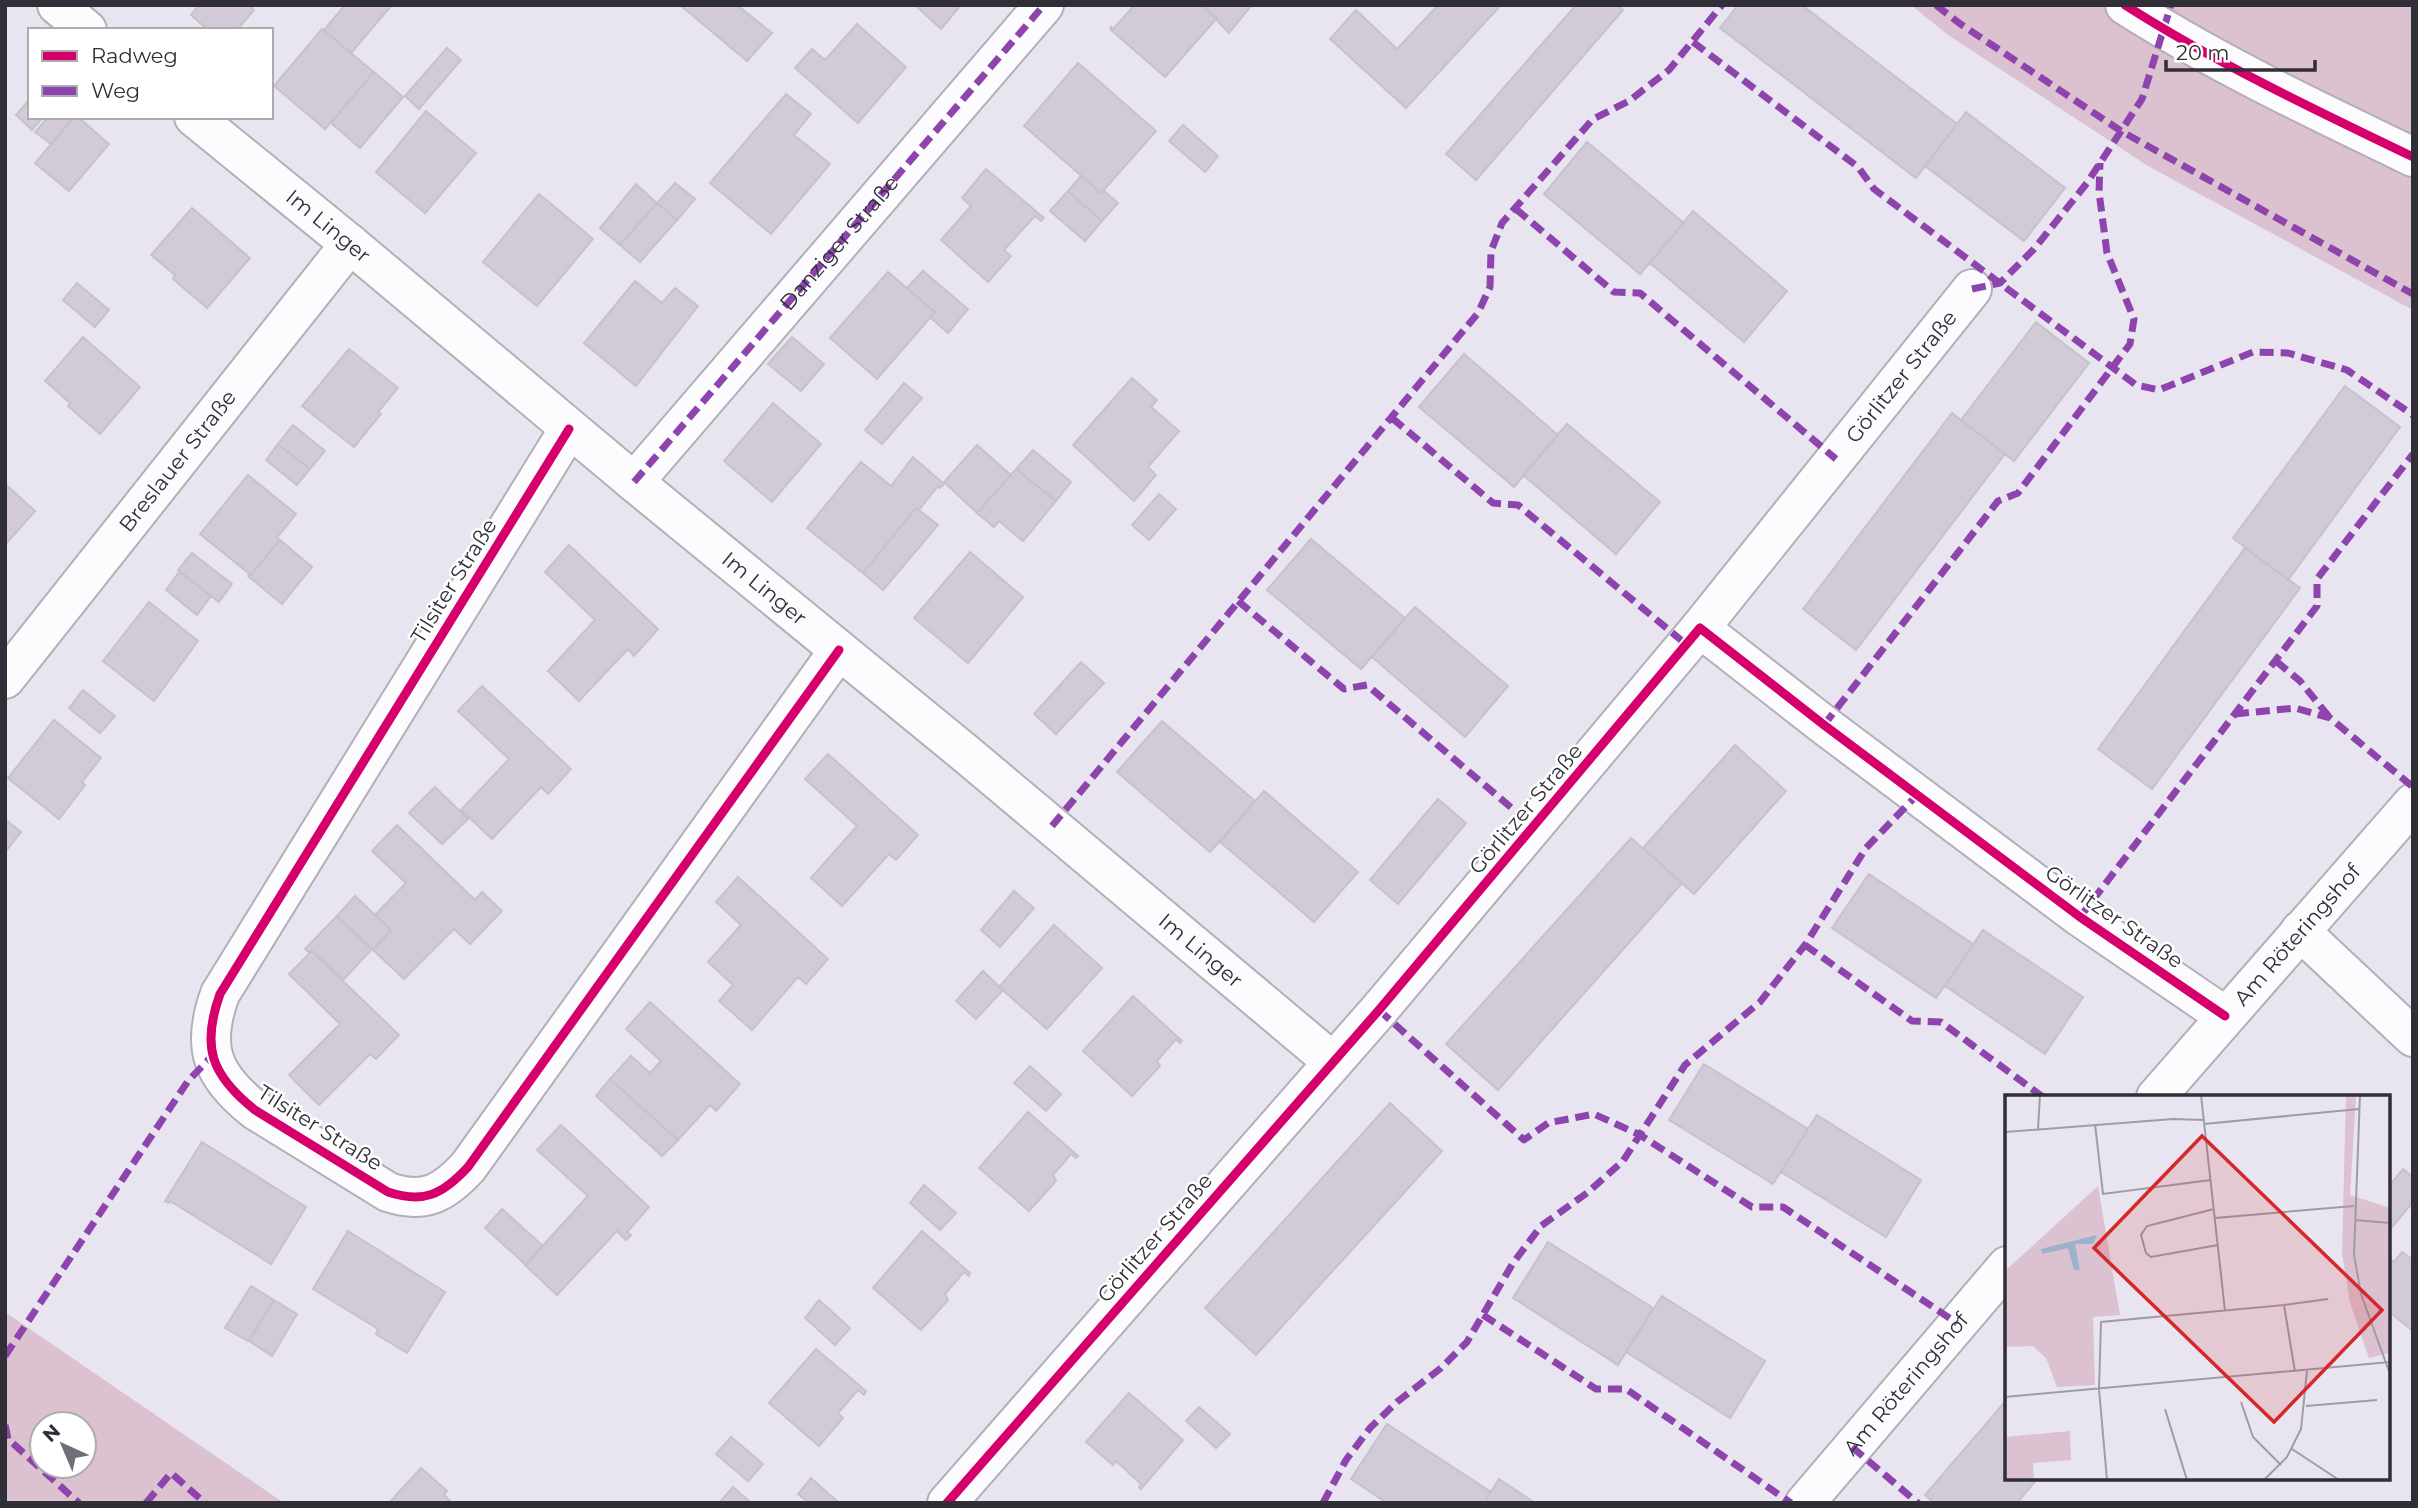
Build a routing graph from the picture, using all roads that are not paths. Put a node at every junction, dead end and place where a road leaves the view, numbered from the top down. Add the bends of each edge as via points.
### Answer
1 (57, 5) edge
2 (1044, 5) edge
3 (2125, 5) edge
4 (85, 28) edge
5 (196, 119) edge
6 (2413, 157) edge
7 (350, 244) junction
8 (1972, 289) dead end
9 (569, 429) junction
10 (634, 482) junction
11 (1700, 628) junction
12 (839, 650) junction
13 (5, 679) edge
14 (2413, 803) edge
15 (2300, 931) junction
16 (2225, 1016) junction
17 (2413, 1037) edge
18 (1332, 1062) junction
19 (2158, 1095) edge
20 (2005, 1268) edge
21 (947, 1503) edge
22 (1805, 1503) edge

1 - 4 street
2 - 10 street, Danziger Straße
3 - 6 street via 2163,30
5 - 7 street, Im Linger
7 - 9 street, Im Linger
7 - 13 street, Breslauer Straße
8 - 11 street, Görlitzer Straße
9 - 10 street, Im Linger
9 - 12 street, Tilsiter Straße via 220,995 209,1036 212,1055 240,1098 388,1192 424,1197 455,1181
10 - 12 street, Im Linger
11 - 16 street, Görlitzer Straße via 2080,917
11 - 18 street, Görlitzer Straße
12 - 18 street, Im Linger
14 - 15 street, Am Röteringshof
15 - 16 street, Am Röteringshof
15 - 17 street
16 - 19 street, Am Röteringshof
18 - 21 street, Görlitzer Straße
20 - 22 street, Am Röteringshof

